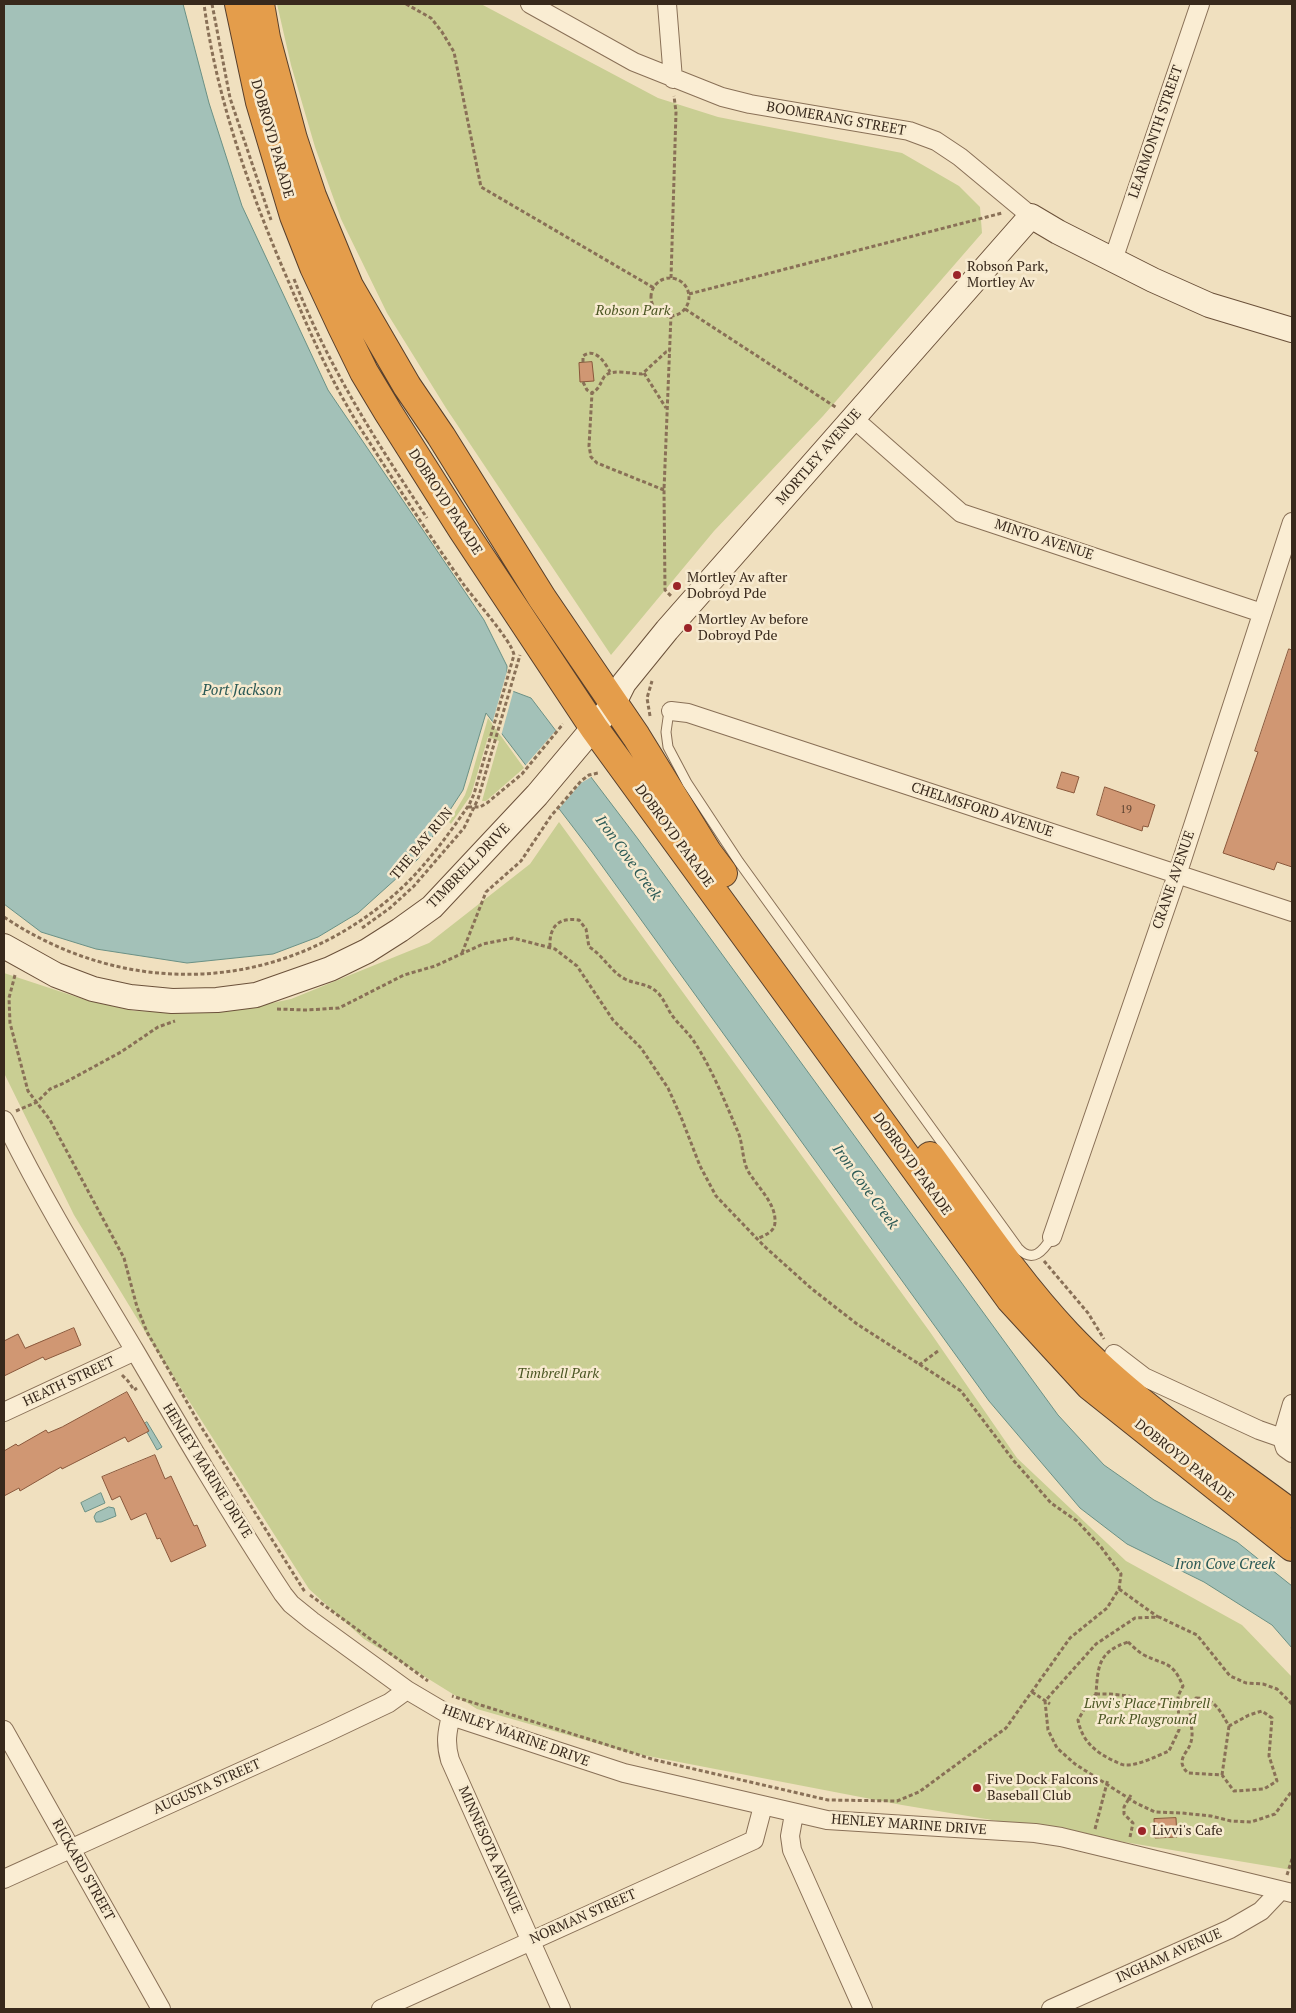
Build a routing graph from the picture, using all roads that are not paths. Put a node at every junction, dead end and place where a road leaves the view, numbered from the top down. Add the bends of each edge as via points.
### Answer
1 (239, 4) edge
2 (260, 4) edge
3 (530, 4) edge
4 (667, 4) edge
5 (1200, 4) edge
6 (673, 79) junction
7 (1026, 212) junction
8 (1113, 260) junction
9 (1292, 330) edge
10 (853, 418) junction
11 (1292, 522) edge
12 (1262, 613) junction
13 (614, 703) junction
14 (671, 711) joint
15 (587, 736) junction
16 (1177, 875) junction
17 (1292, 912) edge
18 (4, 946) edge
19 (8, 1116) edge
20 (1052, 1238) joint
21 (135, 1351) junction
22 (1114, 1354) road end
23 (1292, 1404) edge
24 (4, 1412) edge
25 (1282, 1438) junction
26 (1292, 1453) edge
27 (1292, 1514) edge
28 (1292, 1547) edge
29 (407, 1690) junction
30 (451, 1716) junction
31 (4, 1730) edge
32 (763, 1806) junction
33 (794, 1814) junction
34 (71, 1849) junction
35 (4, 1879) edge
36 (1286, 1892) edge
37 (530, 1940) junction
38 (162, 2009) edge
39 (381, 2009) edge
40 (561, 2009) edge
41 (863, 2009) edge
42 (1051, 2009) edge

1 - 15 highway, DOBROYD PARADE via 275,158 314,267 342,327 364,372 412,453
2 - 13 highway, DOBROYD PARADE via 293,139 312,196 349,286 407,386 542,598
3 - 6 street, BOOMERANG STREET
4 - 6 street
5 - 8 street, LEARMONTH STREET
6 - 7 street, BOOMERANG STREET via 750,104 910,131 960,157
7 - 8 street, BOOMERANG STREET
7 - 10 street, MORTLEY AVENUE
8 - 9 street, BOOMERANG STREET via 1209,305
10 - 12 street, MINTO AVENUE via 961,513
10 - 13 street, MORTLEY AVENUE via 685,609 624,683
11 - 12 street, CRANE AVENUE
12 - 16 street, CRANE AVENUE
13 - 15 street, TIMBRELL DRIVE
13 - 27 highway, DOBROYD PARADE via 708,853 1003,1255 1061,1327 1126,1389
14 - 16 street, CHELMSFORD AVENUE
14 - 20 lane via 666,732 668,747 686,783 739,862 1018,1248 1023,1253 1038,1254
15 - 18 street, TIMBRELL DRIVE via 537,795 432,907 367,951 330,969 256,995 172,1001 93,989 56,975
15 - 28 highway, DOBROYD PARADE via 1021,1313 1090,1386
16 - 17 street, CHELMSFORD AVENUE
16 - 20 street, CRANE AVENUE
19 - 21 street, HENLEY MARINE DRIVE via 32,1178
21 - 24 street, HEATH STREET
21 - 29 street, HENLEY MARINE DRIVE via 169,1411 291,1604
22 - 25 street via 1144,1377
23 - 25 street
25 - 26 street via 1285,1448
29 - 30 street, HENLEY MARINE DRIVE
29 - 34 street, AUGUSTA STREET via 389,1703 326,1733
30 - 32 street, HENLEY MARINE DRIVE via 624,1774
30 - 37 street, MINNESOTA AVENUE via 446,1736 450,1760
31 - 34 street, RICKARD STREET
32 - 33 street, HENLEY MARINE DRIVE
32 - 37 street, NORMAN STREET via 754,1840
33 - 36 street, HENLEY MARINE DRIVE via 826,1820 1035,1833 1091,1843
33 - 41 street via 790,1836 792,1850
34 - 35 street, AUGUSTA STREET
34 - 38 street, RICKARD STREET
36 - 42 street, INGHAM AVENUE via 1230,1928
37 - 39 street, NORMAN STREET
37 - 40 street, MINNESOTA AVENUE

